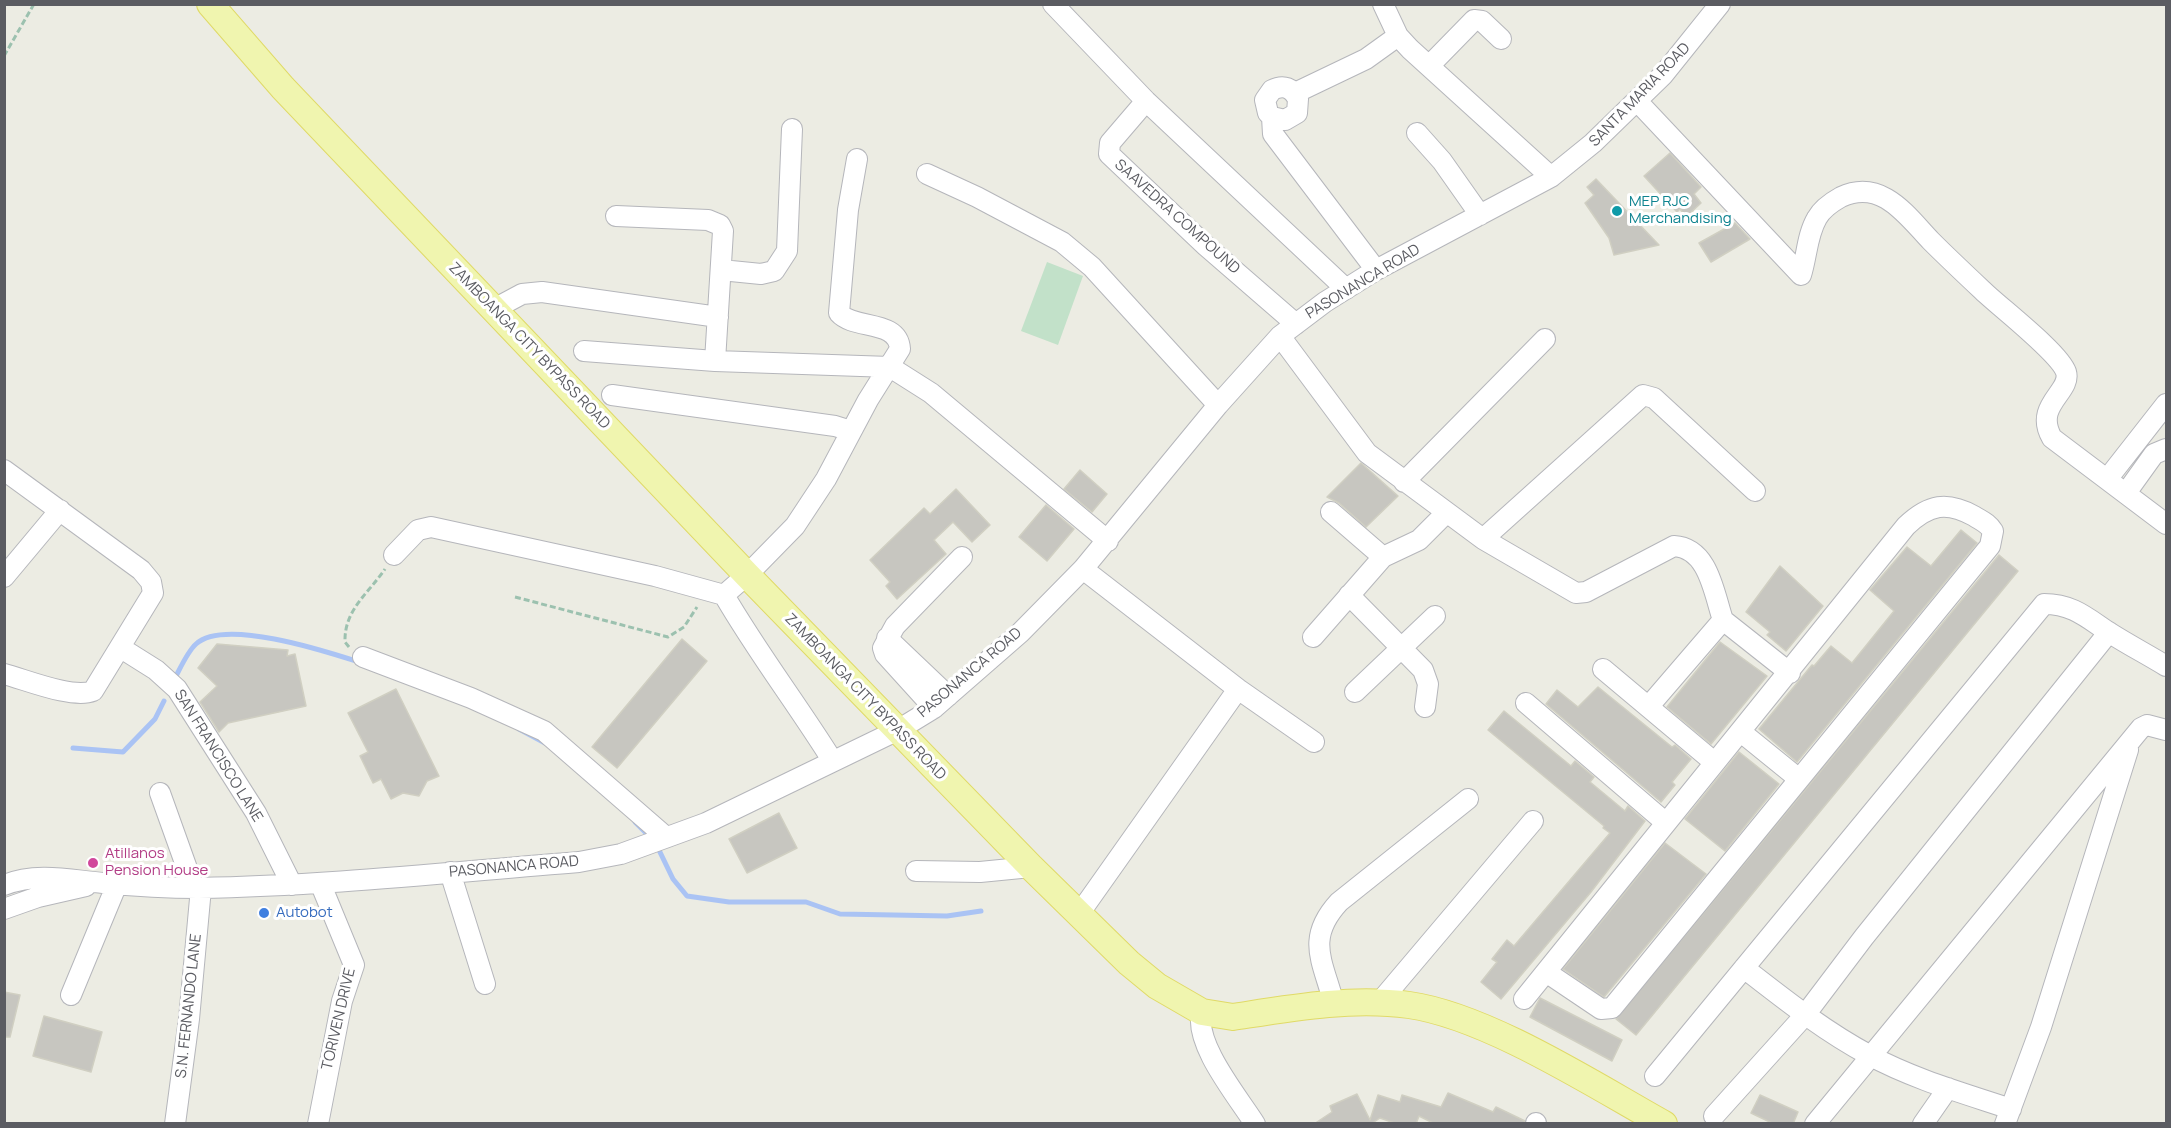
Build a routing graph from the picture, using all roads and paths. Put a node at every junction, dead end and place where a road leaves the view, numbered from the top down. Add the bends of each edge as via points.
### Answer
1 (34, 4) edge
2 (210, 4) edge
3 (1053, 4) edge
4 (1383, 4) edge
5 (1720, 4) edge
6 (1398, 36) junction
7 (1501, 39) dead end
8 (4, 56) edge
9 (1429, 66) junction
10 (1146, 101) junction
11 (1637, 101) junction
12 (792, 129) dead end
13 (1417, 133) dead end
14 (857, 159) dead end
15 (927, 174) dead end
16 (1551, 177) junction
17 (1480, 215) junction
18 (616, 216) dead end
19 (721, 270) junction
20 (1376, 270) junction
21 (1346, 289) junction
22 (494, 309) junction
23 (718, 317) junction
24 (1296, 324) junction
25 (1280, 336) junction
26 (1545, 339) dead end
27 (584, 351) dead end
28 (715, 361) junction
29 (890, 367) junction
30 (612, 394) dead end
31 (2166, 404) edge
32 (1218, 405) junction
33 (851, 431) junction
34 (2166, 449) edge
35 (4, 470) edge
36 (2108, 478) junction
37 (1404, 483) junction
38 (1755, 491) dead end
39 (2126, 493) junction
40 (60, 510) junction
41 (1331, 512) dead end
42 (1446, 513) junction
43 (2166, 524) edge
44 (1483, 539) junction
45 (1108, 542) junction
46 (394, 555) joint
47 (962, 557) dead end
48 (1383, 557) junction
49 (1083, 568) junction
50 (747, 575) junction
51 (4, 577) edge
52 (715, 592) junction
53 (1349, 595) junction
54 (515, 597) dead end
55 (1435, 616) dead end
56 (1723, 620) junction
57 (2109, 632) junction
58 (1313, 637) dead end
59 (121, 648) junction
60 (1401, 648) junction
61 (363, 657) joint
62 (2166, 666) edge
63 (1603, 669) dead end
64 (1790, 673) junction
65 (4, 674) edge
66 (1238, 689) junction
67 (1355, 692) dead end
68 (941, 702) junction
69 (1526, 703) dead end
70 (1649, 706) junction
71 (1425, 707) dead end
72 (898, 730) junction
73 (2166, 730) edge
74 (1741, 732) junction
75 (1314, 742) dead end
76 (2130, 744) junction
77 (832, 760) junction
78 (1714, 762) junction
79 (1799, 780) junction
80 (160, 793) dead end
81 (1468, 799) dead end
82 (1533, 821) dead end
83 (1665, 822) junction
84 (666, 837) junction
85 (1031, 867) junction
86 (916, 871) dead end
87 (450, 872) junction
88 (109, 884) junction
89 (4, 885) edge
90 (292, 885) junction
91 (321, 885) junction
92 (198, 888) junction
93 (4, 909) edge
94 (1079, 914) junction
95 (1744, 968) junction
96 (1546, 972) junction
97 (485, 984) dead end
98 (71, 995) dead end
99 (1524, 999) dead end
100 (1379, 1003) junction
101 (1334, 1004) junction
102 (1202, 1012) junction
103 (1805, 1015) junction
104 (1869, 1056) junction
105 (1655, 1077) dead end
106 (1948, 1088) junction
107 (1714, 1116) dead end
108 (2008, 1116) edge
109 (175, 1124) edge
110 (318, 1124) edge
111 (1255, 1124) edge
112 (1664, 1124) edge
113 (1815, 1124) edge
114 (1923, 1124) edge

1 - 8 path
2 - 22 main road, ZAMBOANGA CITY BYPASS ROAD via 283,88
3 - 10 street
4 - 6 street
5 - 11 street, SANTA MARIA ROAD via 1688,47
6 - 9 street
6 - 20 street via 1366,60 1295,93 1299,106 1292,118 1272,117 1278,142
7 - 9 street via 1482,21 1474,20
9 - 16 street
10 - 21 street
10 - 24 street, SAAVEDRA COMPOUND via 1110,143 1109,154
11 - 16 street, SANTA MARIA ROAD
11 - 36 street via 1801,275 1812,228 1826,207 1839,198 1869,192 1911,216 1946,256 2059,362 2066,379 2047,412 2047,430 2052,438
12 - 19 street via 787,250 774,272
13 - 17 street via 1442,160
14 - 29 street via 848,210 839,313 893,334 899,340 900,349
15 - 32 street via 1062,242 1092,267
16 - 17 street, PASONANCA ROAD
17 - 20 street, PASONANCA ROAD
18 - 19 street via 716,222 723,231
19 - 23 street
20 - 21 street, PASONANCA ROAD
21 - 24 street, PASONANCA ROAD
22 - 23 street via 522,294 542,292
22 - 50 main road, ZAMBOANGA CITY BYPASS ROAD
23 - 28 street
24 - 25 street, PASONANCA ROAD
25 - 32 street, PASONANCA ROAD
25 - 37 street via 1367,453
26 - 37 street
27 - 28 street
28 - 29 street
29 - 33 street
29 - 45 street via 931,393
30 - 33 street
31 - 36 street
32 - 45 street, PASONANCA ROAD
33 - 50 street via 795,526
34 - 39 street via 2154,454
35 - 40 street
36 - 39 street
37 - 42 street
38 - 44 street via 1648,394
39 - 43 street
40 - 51 street
40 - 59 street via 141,570 151,582 153,593
41 - 48 street
42 - 44 street
42 - 48 street via 1419,540
44 - 56 street via 1576,593 1586,592 1674,546 1683,547 1704,563
45 - 49 street, PASONANCA ROAD
46 - 52 street via 418,530 431,527
46 - 61 path via 360,599 345,628 345,642
47 - 68 street via 887,638
48 - 53 street
49 - 66 street
49 - 68 street, PASONANCA ROAD via 1012,640
50 - 52 street
50 - 72 main road, ZAMBOANGA CITY BYPASS ROAD
52 - 54 path via 684,627 668,637
52 - 77 street via 792,695
53 - 58 street
53 - 60 street
55 - 60 street
56 - 64 street
56 - 70 street
57 - 62 street
57 - 95 street via 2079,610 2044,604
57 - 103 street
59 - 65 street via 93,691 84,694
59 - 90 street, SAN FRANCISCO LANE via 177,689 256,813
60 - 67 street
60 - 71 street via 1426,676
61 - 84 street via 544,731
63 - 70 street
64 - 74 street
64 - 79 street via 1914,518 1937,507 1955,506 1989,525 1993,531 1990,546
66 - 75 street
66 - 94 street
68 - 72 street, PASONANCA ROAD
69 - 83 street
70 - 78 street
72 - 77 street, PASONANCA ROAD
72 - 85 main road, ZAMBOANGA CITY BYPASS ROAD
73 - 76 street via 2147,725 2140,728
74 - 78 street
74 - 79 street
76 - 104 street
76 - 108 street via 2041,1027
77 - 84 street, PASONANCA ROAD via 706,823
78 - 83 street
79 - 96 street via 1612,1008 1601,1009
80 - 92 street
81 - 101 street via 1339,902 1325,919 1317,938
82 - 100 street
83 - 96 street
84 - 87 street, PASONANCA ROAD via 621,854 579,862
85 - 86 street via 965,873
85 - 94 main road, ZAMBOANGA CITY BYPASS ROAD
87 - 91 street, PASONANCA ROAD
87 - 97 street
88 - 89 street, PASONANCA ROAD via 46,877
88 - 92 street, PASONANCA ROAD
88 - 93 street, PASONANCA ROAD via 38,897
88 - 98 street
90 - 91 street, PASONANCA ROAD
90 - 92 street, PASONANCA ROAD
91 - 110 street, TORIVEN DRIVE via 354,965 342,1001
92 - 109 street, S.N. FERNANDO LANE via 189,1019
94 - 102 main road, ZAMBOANGA CITY BYPASS ROAD via 1157,986
95 - 103 street
95 - 105 street
96 - 99 street
100 - 101 main road, ZAMBOANGA CITY BYPASS ROAD
100 - 112 main road, ZAMBOANGA CITY BYPASS ROAD via 1410,1005 1468,1023 1531,1052
101 - 102 main road, ZAMBOANGA CITY BYPASS ROAD via 1233,1017
102 - 111 street via 1200,1027 1205,1042
103 - 104 street
103 - 107 street
104 - 106 street
104 - 113 street
106 - 108 street
106 - 114 street

